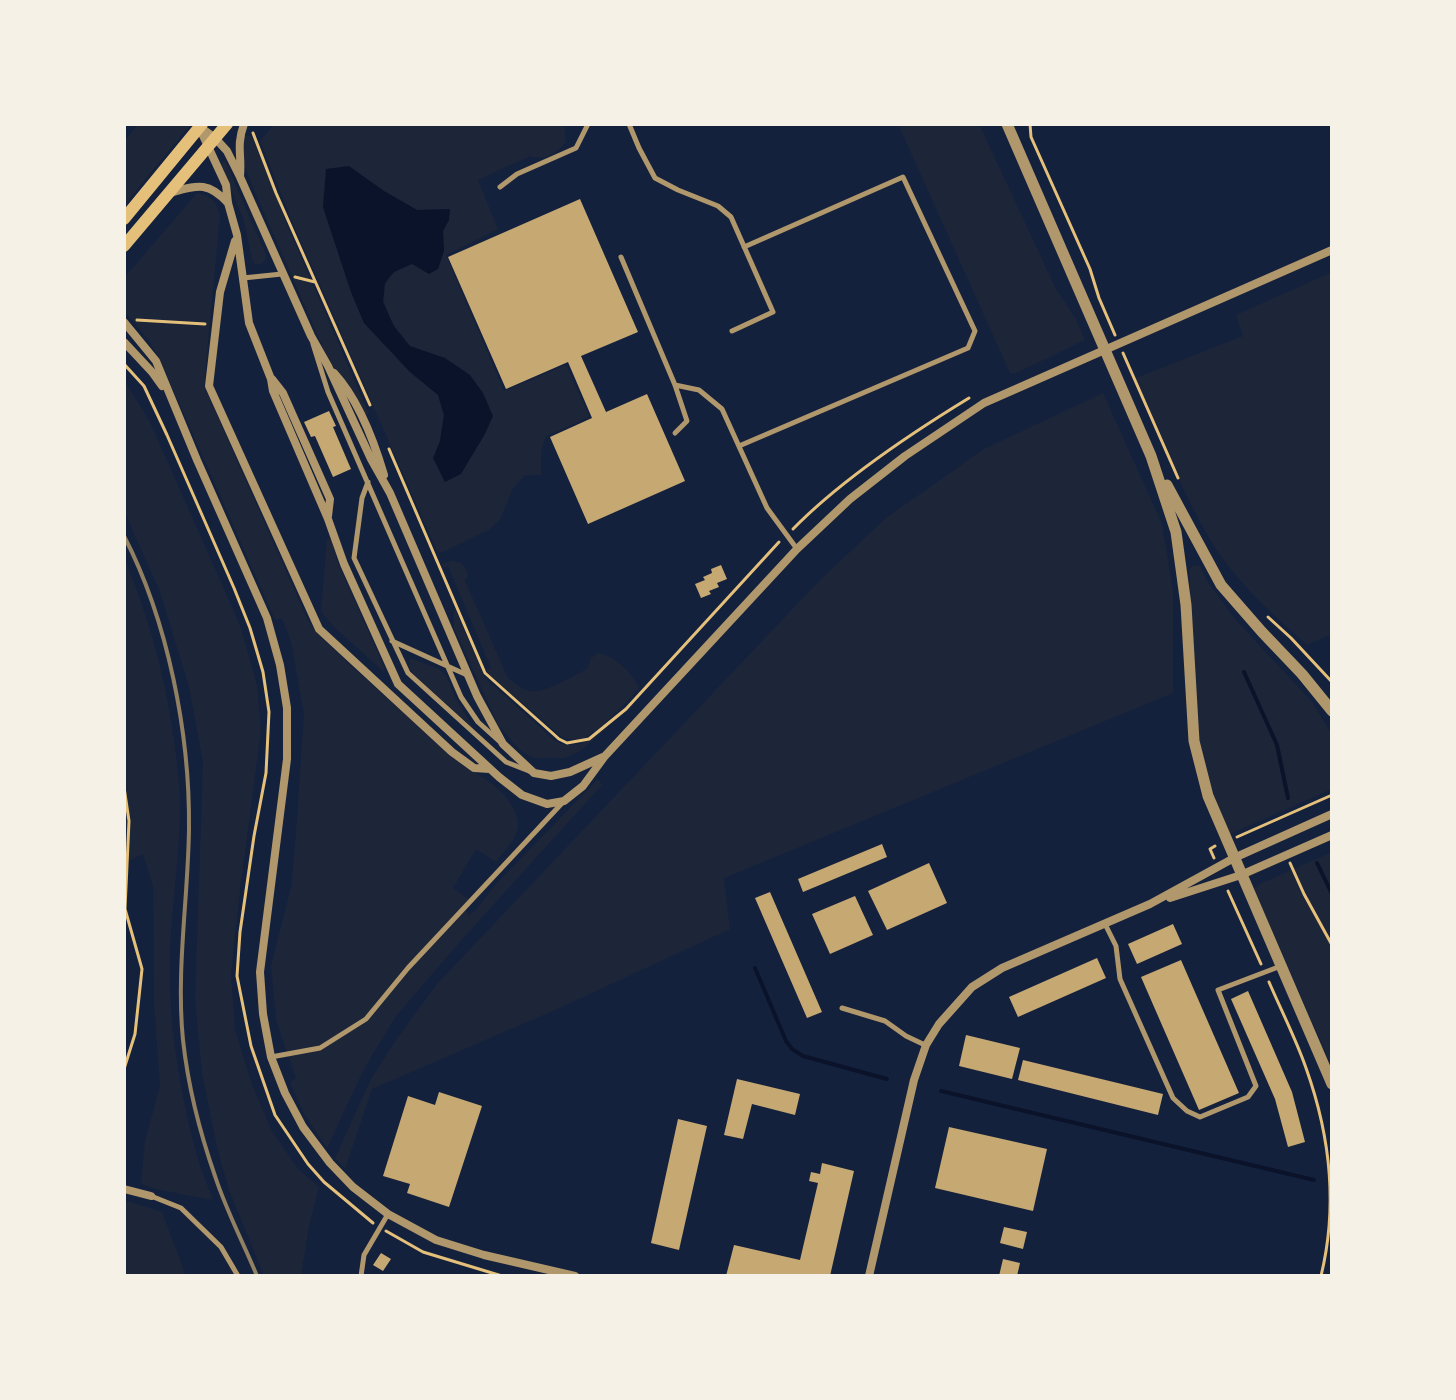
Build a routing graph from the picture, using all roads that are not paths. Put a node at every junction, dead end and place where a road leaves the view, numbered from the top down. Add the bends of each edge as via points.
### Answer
1 (227, 124) edge
2 (247, 124) edge
3 (588, 124) edge
4 (629, 124) edge
5 (1007, 124) edge
6 (200, 125) edge
7 (212, 142) junction
8 (240, 177) junction
9 (500, 187) dead end
10 (169, 193) junction
11 (228, 203) junction
12 (124, 219) edge
13 (237, 235) junction
14 (124, 246) edge
15 (744, 247) junction
16 (1332, 250) edge
17 (621, 257) dead end
18 (282, 274) junction
19 (243, 278) junction
20 (125, 323) edge
21 (732, 331) dead end
22 (311, 336) junction
23 (124, 342) edge
24 (675, 385) junction
25 (171, 400) junction
26 (675, 433) dead end
27 (739, 446) junction
28 (1151, 456) junction
29 (368, 482) junction
30 (797, 549) junction
31 (392, 641) junction
32 (447, 666) junction
33 (468, 675) junction
34 (375, 680) junction
35 (398, 684) junction
36 (1332, 711) edge
37 (503, 744) junction
38 (605, 756) junction
39 (490, 769) junction
40 (534, 773) junction
41 (564, 801) junction
42 (1332, 814) edge
43 (1332, 835) edge
44 (1234, 858) junction
45 (1241, 875) junction
46 (1150, 904) junction
47 (1104, 924) junction
48 (1281, 966) junction
49 (842, 1008) dead end
50 (926, 1045) junction
51 (271, 1057) junction
52 (1332, 1084) edge
53 (124, 1189) edge
54 (151, 1196) joint
55 (388, 1214) junction
56 (238, 1276) edge
57 (361, 1276) edge
58 (575, 1276) edge
59 (869, 1276) edge

1 - 7 main road
2 - 8 street via 238,150
3 - 9 lane via 576,148
4 - 15 lane via 655,178 718,206 731,217
5 - 28 street
6 - 7 street
6 - 12 main road
7 - 8 street via 227,151
7 - 10 main road
7 - 11 street
8 - 18 street
10 - 11 street via 198,185 211,188
10 - 14 main road
11 - 13 street
13 - 19 street
13 - 34 street via 220,292 209,386 319,629
15 - 21 lane via 773,312
15 - 27 lane via 903,177 975,331 968,348
16 - 30 street via 984,403 905,456
17 - 24 lane
18 - 19 lane
18 - 22 street
19 - 35 street via 249,323 273,391
20 - 25 street via 156,361
22 - 29 lane via 328,392
22 - 33 street via 352,397
23 - 25 street
24 - 26 lane via 687,421
24 - 27 lane via 699,390 722,409
25 - 51 street via 267,618 287,708 287,759 260,972
27 - 30 lane via 767,508
28 - 36 street via 1221,585
28 - 44 street via 1176,532 1194,741 1208,796
29 - 31 lane via 354,558
29 - 32 lane
30 - 38 street
31 - 32 lane
31 - 40 lane via 414,681 506,762
32 - 33 lane
32 - 37 lane via 478,722
33 - 37 street
34 - 35 street
34 - 39 street via 452,752 474,768
35 - 39 street
37 - 40 street
38 - 40 street via 570,772
38 - 41 street
39 - 41 street via 522,795 547,804
41 - 51 lane via 366,1019 320,1048
42 - 44 street
43 - 45 street
44 - 45 street
44 - 46 street
45 - 46 street
45 - 48 street
46 - 47 street
47 - 48 lane via 1116,946 1120,979 1173,1098 1200,1117 1248,1097 1256,1086 1218,990
47 - 50 street via 1002,968 972,987
48 - 52 street
49 - 50 lane via 885,1021
50 - 59 street
51 - 55 street via 303,1127 353,1187
53 - 54 street
54 - 56 lane via 181,1208 221,1247
55 - 57 lane via 364,1255
55 - 58 street via 436,1240

